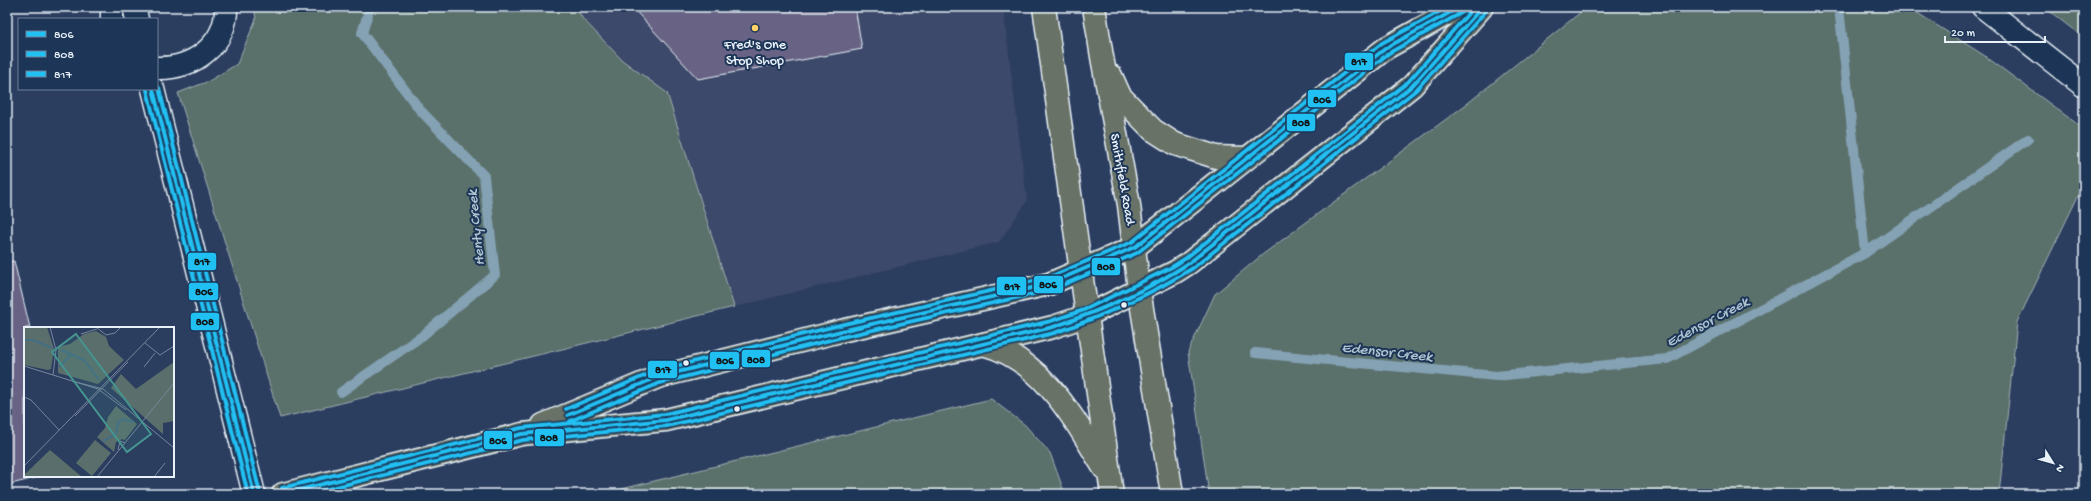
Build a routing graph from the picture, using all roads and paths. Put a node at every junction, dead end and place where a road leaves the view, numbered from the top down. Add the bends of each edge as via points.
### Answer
1 (112, 7) edge
2 (134, 7) edge
3 (226, 7) edge
4 (1044, 7) edge
5 (1094, 7) edge
6 (1460, 7) edge
7 (1482, 7) edge
8 (1983, 7) edge
9 (112, 18) edge
10 (137, 18) edge
11 (1102, 57) junction
12 (158, 68) edge
13 (2084, 86) edge
14 (154, 90) edge
15 (1246, 158) junction
16 (1135, 247) junction
17 (1081, 271) junction
18 (1139, 290) junction
19 (1086, 316) junction
20 (983, 344) junction
21 (522, 434) junction
22 (1111, 485) edge
23 (254, 494) edge
24 (283, 494) edge
25 (1172, 494) edge

1 - 9 street
2 - 10 street
3 - 12 street via 226,22 213,47 189,62
4 - 17 main road
5 - 11 main road, Smithfield Road
6 - 15 main road via 1386,48
7 - 18 main road via 1412,86 1189,263
8 - 13 street
11 - 15 main road via 1120,96 1153,130 1176,144 1216,157
11 - 16 main road, Smithfield Road
14 - 23 street
15 - 16 main road
16 - 17 main road
16 - 18 main road, Smithfield Road
17 - 19 main road
17 - 21 main road via 1049,284 841,331 658,377
18 - 19 main road
18 - 25 main road, Smithfield Road
19 - 20 main road
19 - 22 main road
20 - 21 main road via 666,420
20 - 22 main road via 1014,356 1049,386 1070,411
21 - 24 main road

